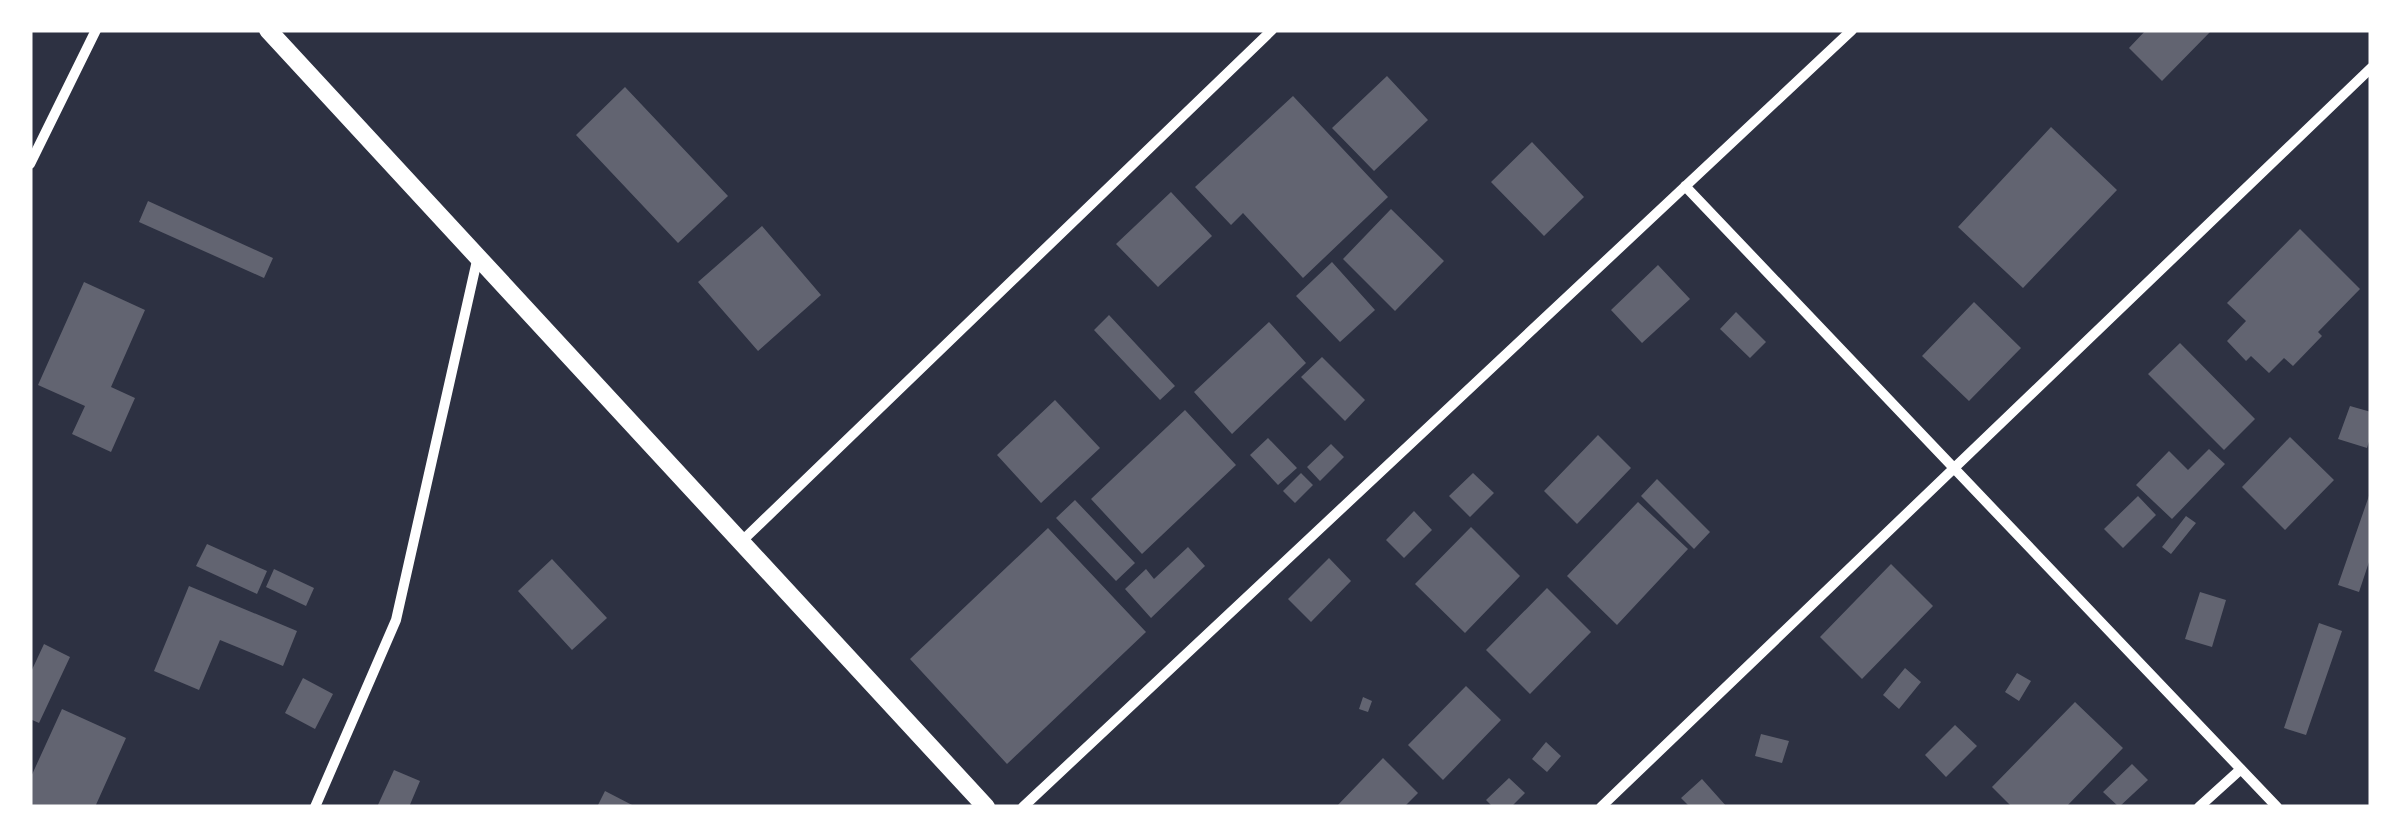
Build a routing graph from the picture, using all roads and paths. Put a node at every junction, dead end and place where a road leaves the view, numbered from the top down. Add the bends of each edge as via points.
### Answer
1 (96, 30) edge
2 (268, 30) edge
3 (1272, 30) edge
4 (1852, 30) edge
5 (2371, 68) edge
6 (30, 164) edge
7 (1685, 186) junction
8 (478, 256) junction
9 (1952, 466) junction
10 (742, 541) junction
11 (2241, 769) junction
12 (315, 807) edge
13 (986, 807) edge
14 (1023, 807) edge
15 (1600, 807) edge
16 (2199, 807) edge
17 (2277, 807) edge

1 - 6 street
2 - 8 street
3 - 10 street
4 - 7 street
5 - 9 street
7 - 9 street
7 - 14 street
8 - 10 street
8 - 12 street via 396,620
9 - 11 street
9 - 15 street
10 - 13 street
11 - 16 street
11 - 17 street

